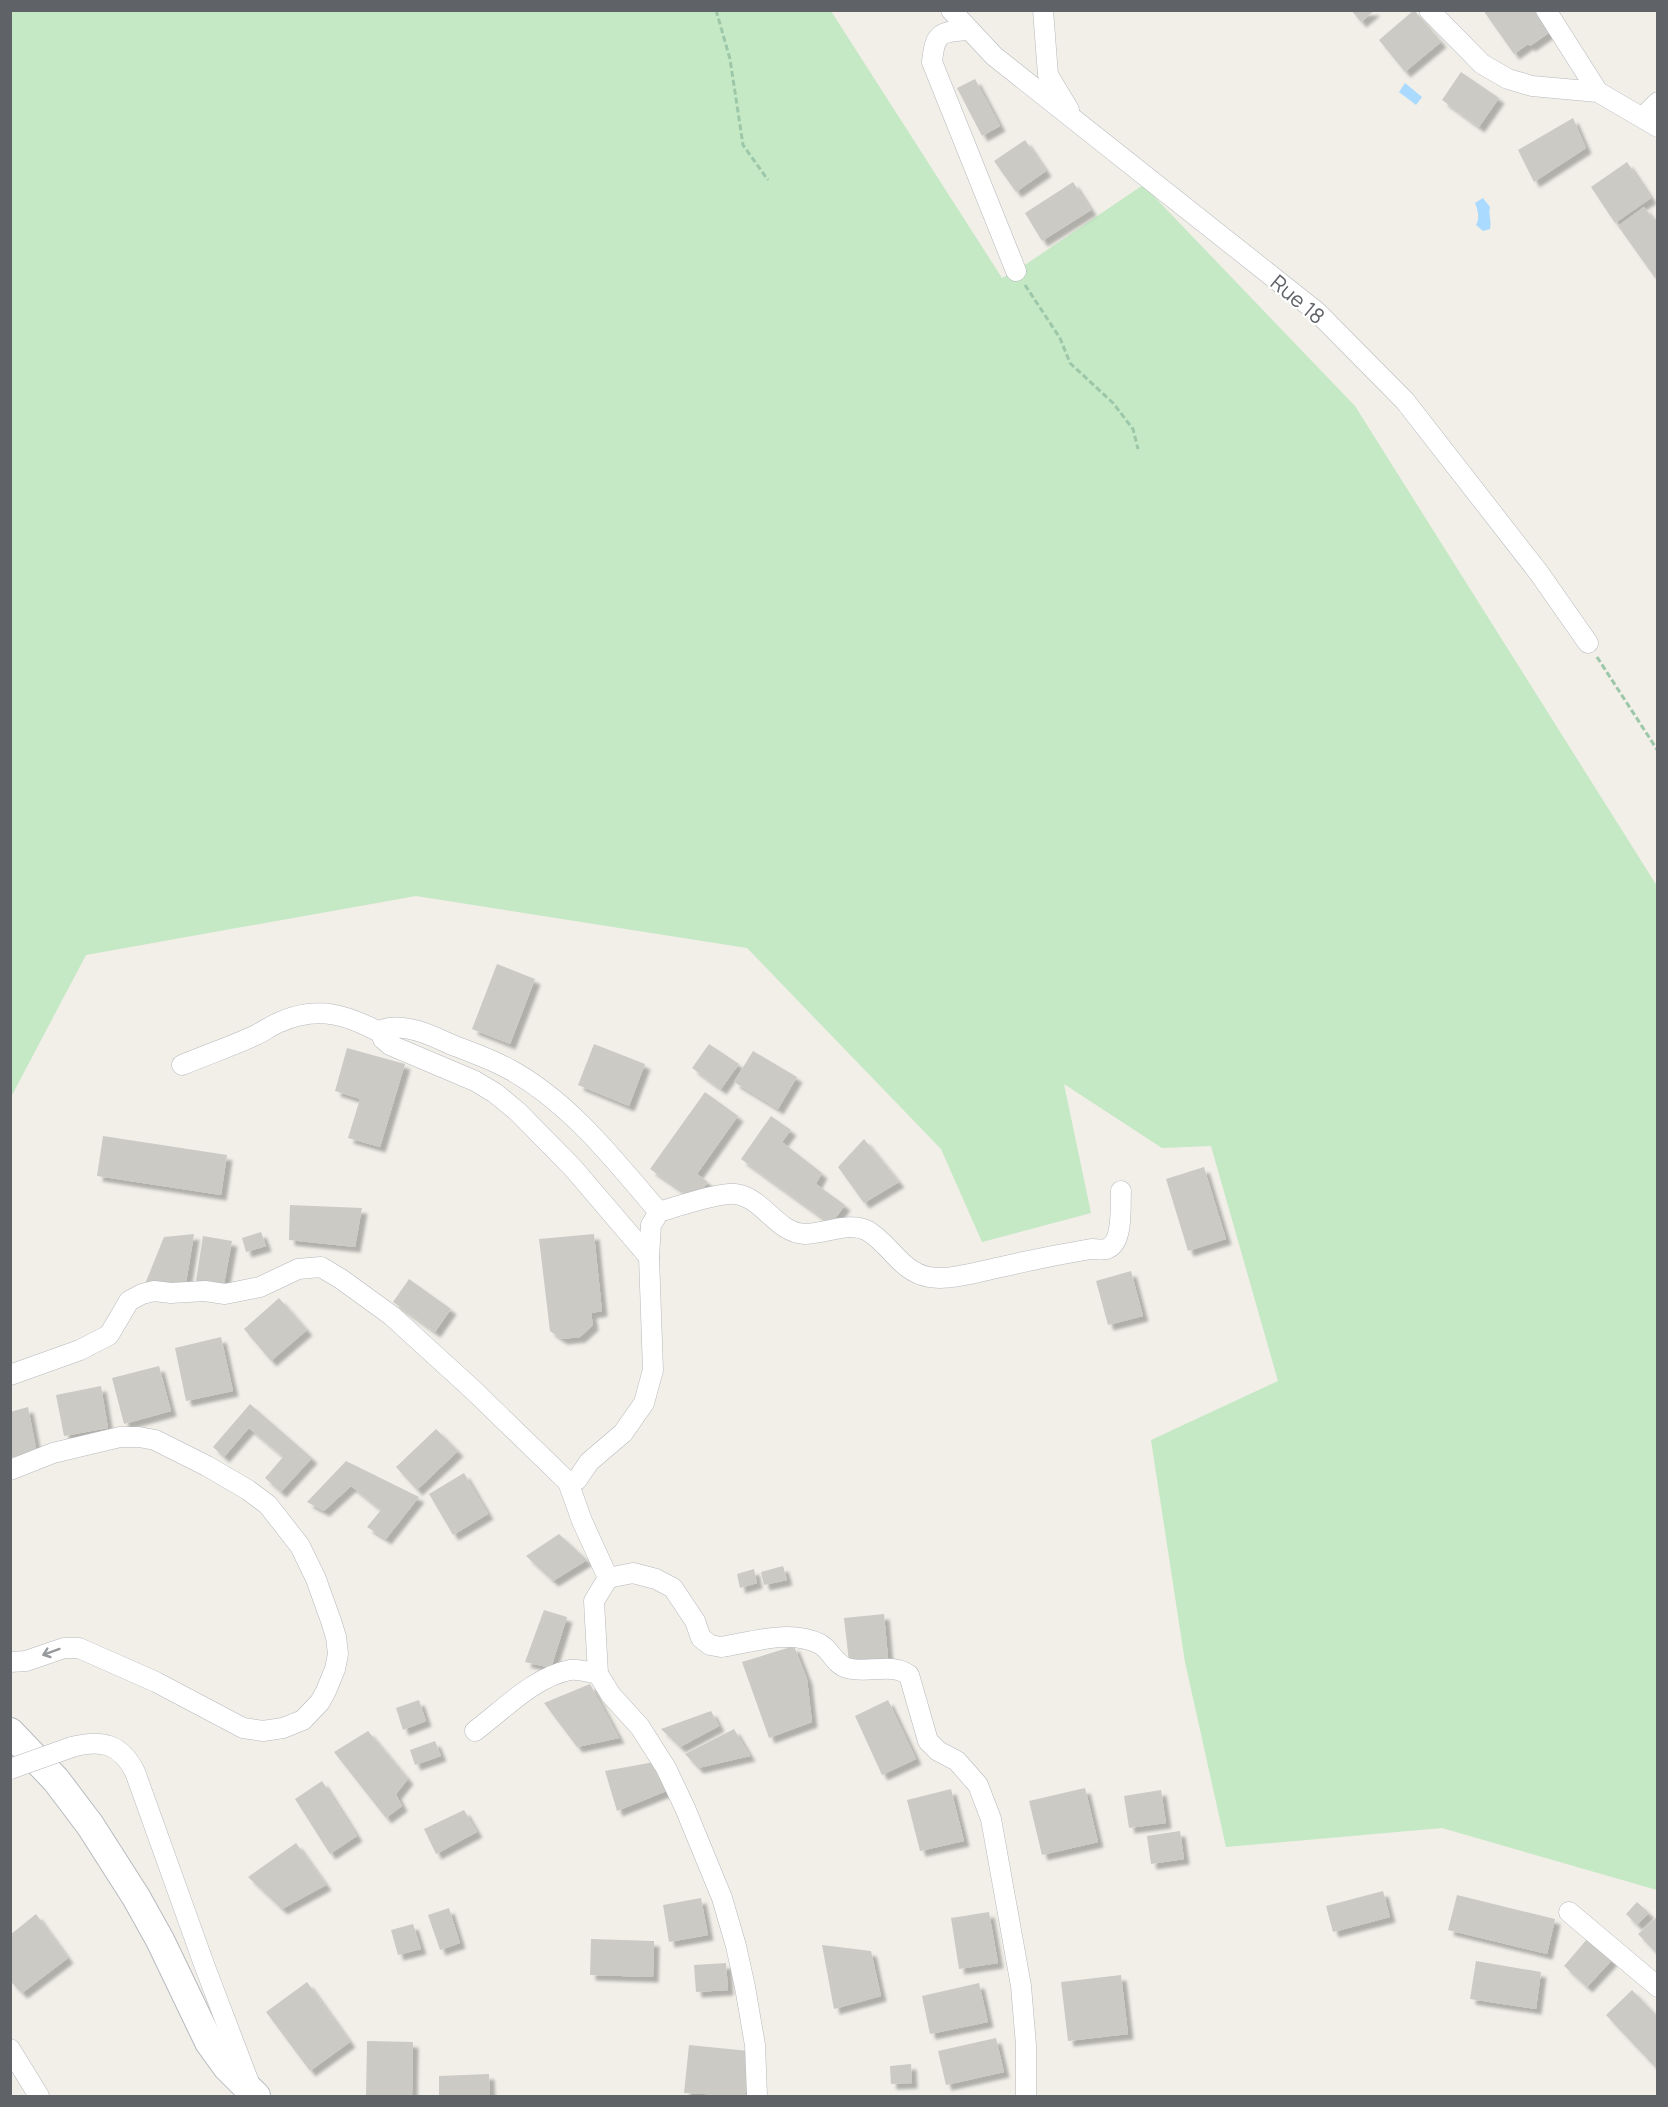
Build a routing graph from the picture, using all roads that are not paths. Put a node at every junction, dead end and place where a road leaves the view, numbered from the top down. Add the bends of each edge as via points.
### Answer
1 (951, 10) edge
2 (1042, 10) edge
3 (1429, 10) edge
4 (1546, 10) edge
5 (969, 30) junction
6 (1598, 92) junction
7 (1658, 102) edge
8 (1077, 122) junction
9 (1650, 122) edge
10 (1016, 271) road end
11 (1588, 643) road end
12 (382, 1034) junction
13 (182, 1065) dead end
14 (1121, 1191) dead end
15 (659, 1212) junction
16 (649, 1257) junction
17 (10, 1374) edge
18 (10, 1470) edge
19 (568, 1482) junction
20 (608, 1578) junction
21 (10, 1662) edge
22 (598, 1674) junction
23 (475, 1731) dead end
24 (10, 1732) edge
25 (10, 1769) edge
26 (1569, 1912) dead end
27 (1658, 1987) edge
28 (10, 2049) edge
29 (255, 2095) edge
30 (39, 2097) edge
31 (757, 2097) edge
32 (1026, 2097) edge

1 - 5 street, Rue 18
2 - 8 street via 1048,75
3 - 6 street via 1482,64 1508,79 1532,86
4 - 6 street
5 - 8 street, Rue 18 via 994,56
5 - 10 street via 937,37 932,62
6 - 9 street
7 - 9 street
8 - 11 street, Rue 18 via 1317,312 1405,401 1539,573
12 - 13 street via 358,1020 307,1013
12 - 15 street via 390,1027 413,1030 509,1069 573,1118
12 - 16 street via 390,1045 475,1081 518,1112 573,1168
14 - 15 street via 1119,1229 1114,1245 1105,1250 1091,1249 932,1278 908,1268 866,1230 804,1234 789,1231 734,1193
15 - 16 street via 651,1226
16 - 19 street via 653,1370 644,1403 623,1433 589,1462 577,1480
17 - 19 street via 80,1350 110,1335 129,1301 142,1294 225,1294 260,1287 298,1269 321,1267 392,1316
18 -> 21 street via 53,1453 120,1437 155,1440 207,1466 268,1505 300,1546 331,1621 338,1654 326,1692 303,1720 263,1731 243,1728 156,1682 79,1648
19 - 20 street
20 - 22 street via 594,1601
20 - 32 street via 633,1573 673,1588 695,1621 701,1638 710,1645 721,1647 796,1636 823,1645 832,1659 848,1668 900,1669 909,1675 928,1741 957,1761 978,1785 991,1819 1021,1986
22 - 23 street via 572,1670 552,1676
22 - 31 street via 666,1768 722,1898 745,1987 755,2046
24 - 29 main road via 56,1780 96,1834 160,1940 209,2042
25 - 29 street, bridge via 86,1743 109,1745 128,1758
26 - 27 street
28 - 30 street

